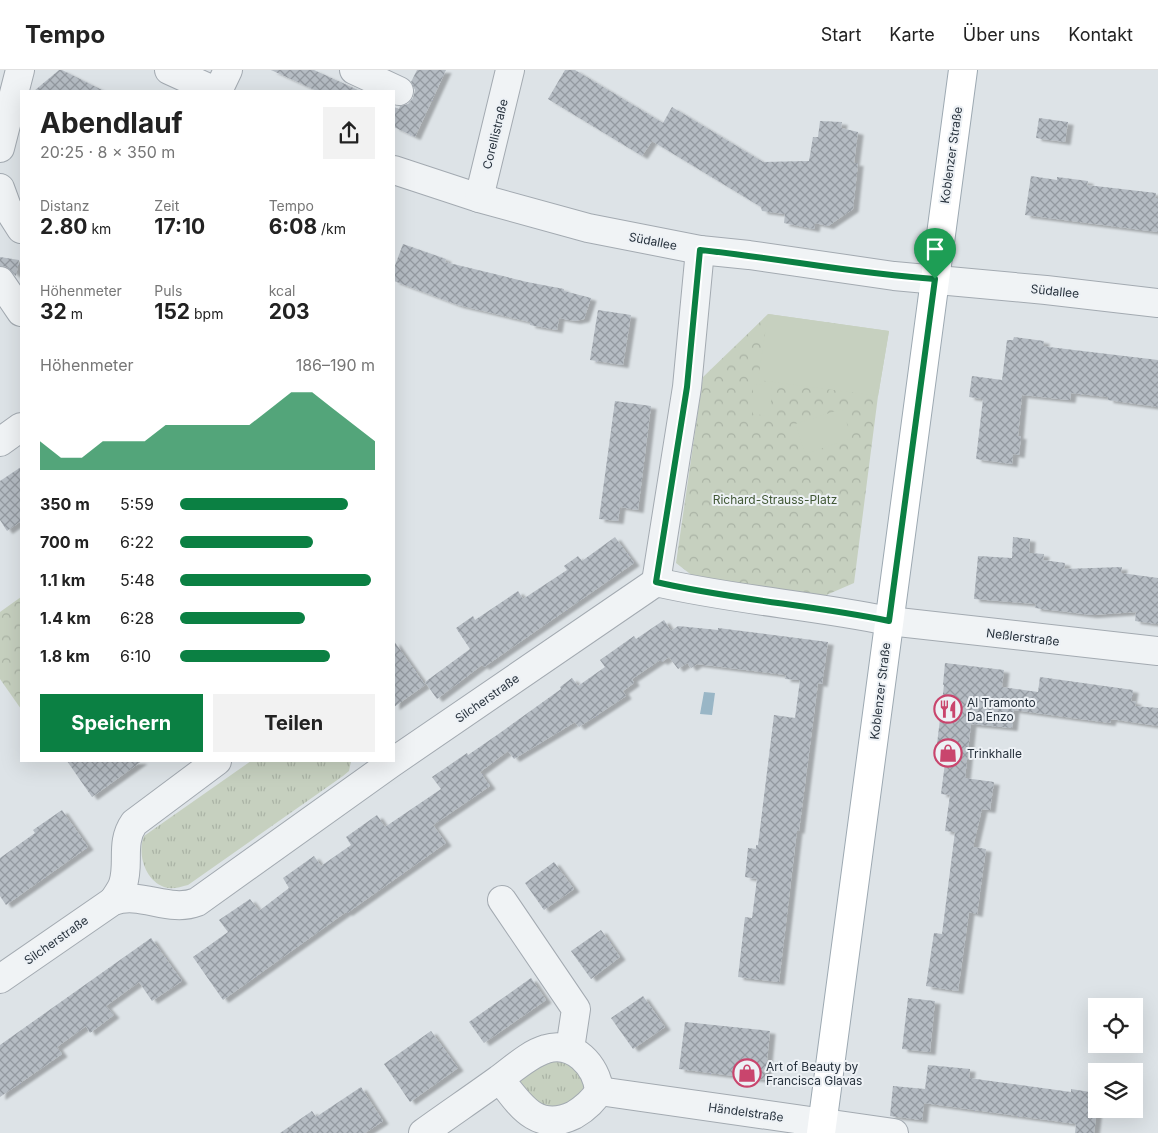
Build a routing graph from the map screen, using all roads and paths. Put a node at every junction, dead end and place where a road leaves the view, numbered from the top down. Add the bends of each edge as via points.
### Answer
1 (20, 70) edge
2 (169, 70) edge
3 (228, 70) edge
4 (354, 70) edge
5 (510, 70) edge
6 (963, 70) edge
7 (214, 90) edge
8 (217, 90) edge
9 (399, 91) dead end
10 (0, 148) edge
11 (395, 170) edge
12 (0, 188) edge
13 (479, 198) junction
14 (20, 227) edge
15 (700, 250) junction
16 (935, 279) junction
17 (0, 281) edge
18 (1158, 303) edge
19 (20, 311) edge
20 (20, 428) edge
21 (0, 442) edge
22 (656, 582) junction
23 (889, 621) junction
24 (1158, 652) edge
25 (395, 759) edge
26 (216, 762) edge
27 (389, 763) edge
28 (113, 900) junction
29 (502, 900) dead end
30 (0, 979) edge
31 (570, 1049) junction
32 (500, 1079) junction
33 (598, 1091) junction
34 (822, 1128) edge
35 (423, 1133) edge
36 (894, 1133) edge

1 - 10 street
2 - 7 street
3 - 8 street
4 - 9 street
5 - 13 street, Corellistraße
6 - 16 main road, Koblenzer Straße
11 - 13 street, Südallee
12 - 14 street
13 - 15 street, Südallee via 588,228
15 - 16 street, Südallee
15 - 22 street via 687,387
16 - 18 street, Südallee
16 - 23 main road, Koblenzer Straße
17 - 19 street
20 - 21 street
22 - 23 street
22 - 25 street, Silcherstraße
23 - 24 street, Neßlerstraße
23 - 34 main road, Koblenzer Straße
26 - 28 street, Silcherstraße via 134,823 125,844 123,884
27 - 28 street, Silcherstraße via 197,902 183,906 129,897
28 - 30 street, Silcherstraße
29 - 31 street via 576,1009
31 - 32 street via 547,1048
31 - 33 street via 589,1066
32 - 33 street via 527,1113 544,1123 560,1122 580,1112 592,1102
32 - 35 street
33 - 34 street, Händelstraße
34 - 36 street, Händelstraße

